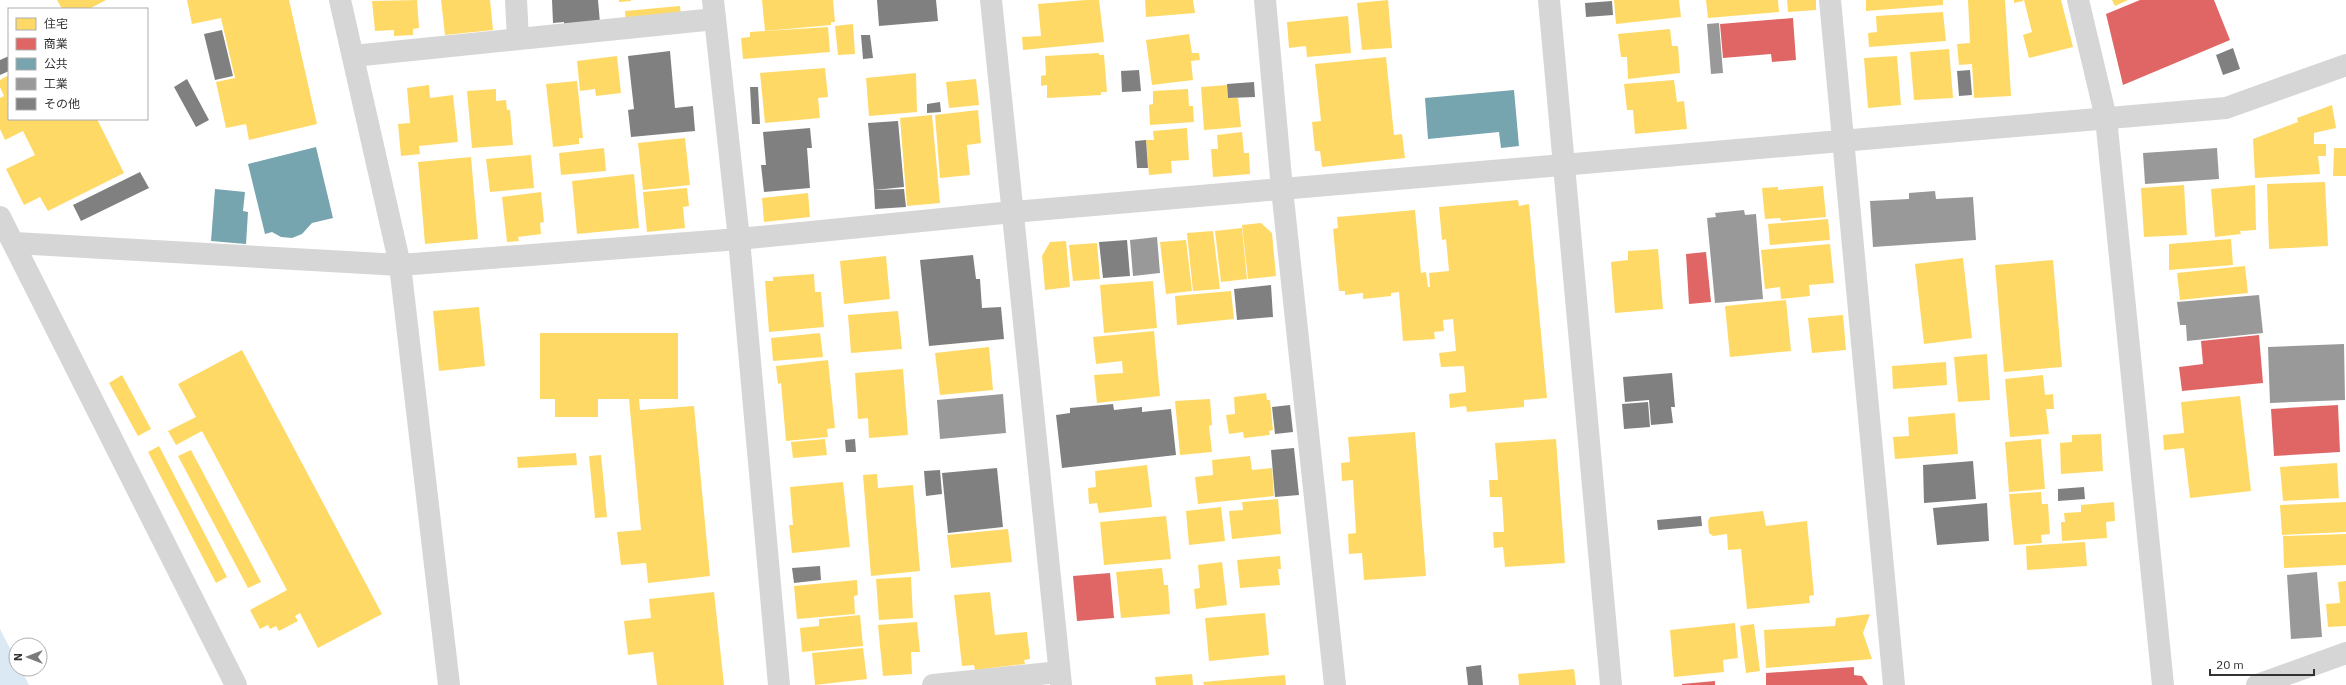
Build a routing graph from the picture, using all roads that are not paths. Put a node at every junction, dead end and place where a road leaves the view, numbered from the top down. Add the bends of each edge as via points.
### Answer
1 (340, 0) edge
2 (516, 0) edge
3 (991, 0) edge
4 (1265, 0) edge
5 (1549, 0) edge
6 (1830, 0) edge
7 (2078, 0) edge
8 (714, 10) edge
9 (518, 39) junction
10 (353, 56) junction
11 (2346, 65) edge
12 (2106, 118) junction
13 (1842, 141) junction
14 (1564, 165) junction
15 (1282, 189) junction
16 (1013, 212) junction
17 (0, 217) edge
18 (739, 239) junction
19 (15, 243) junction
20 (400, 265) junction
21 (2346, 653) edge
22 (1060, 678) edge
23 (236, 685) edge
24 (449, 685) edge
25 (779, 685) edge
26 (934, 685) edge
27 (1335, 685) edge
28 (1611, 685) edge
29 (1894, 685) edge
30 (2163, 685) edge
31 (2257, 685) edge

1 - 10 street
2 - 9 street
3 - 16 street
4 - 15 street
5 - 14 street
6 - 13 street
7 - 12 street
8 - 9 street
8 - 18 street
9 - 10 street
10 - 20 street
11 - 12 street via 2226,108
12 - 13 street
12 - 30 street
13 - 14 street
13 - 29 street
14 - 15 street
14 - 28 street
15 - 16 street
15 - 27 street
16 - 18 street
16 - 22 street
17 - 19 street
18 - 20 street
18 - 25 street
19 - 20 street
19 - 23 street
20 - 24 street
21 - 31 street
22 - 26 street

